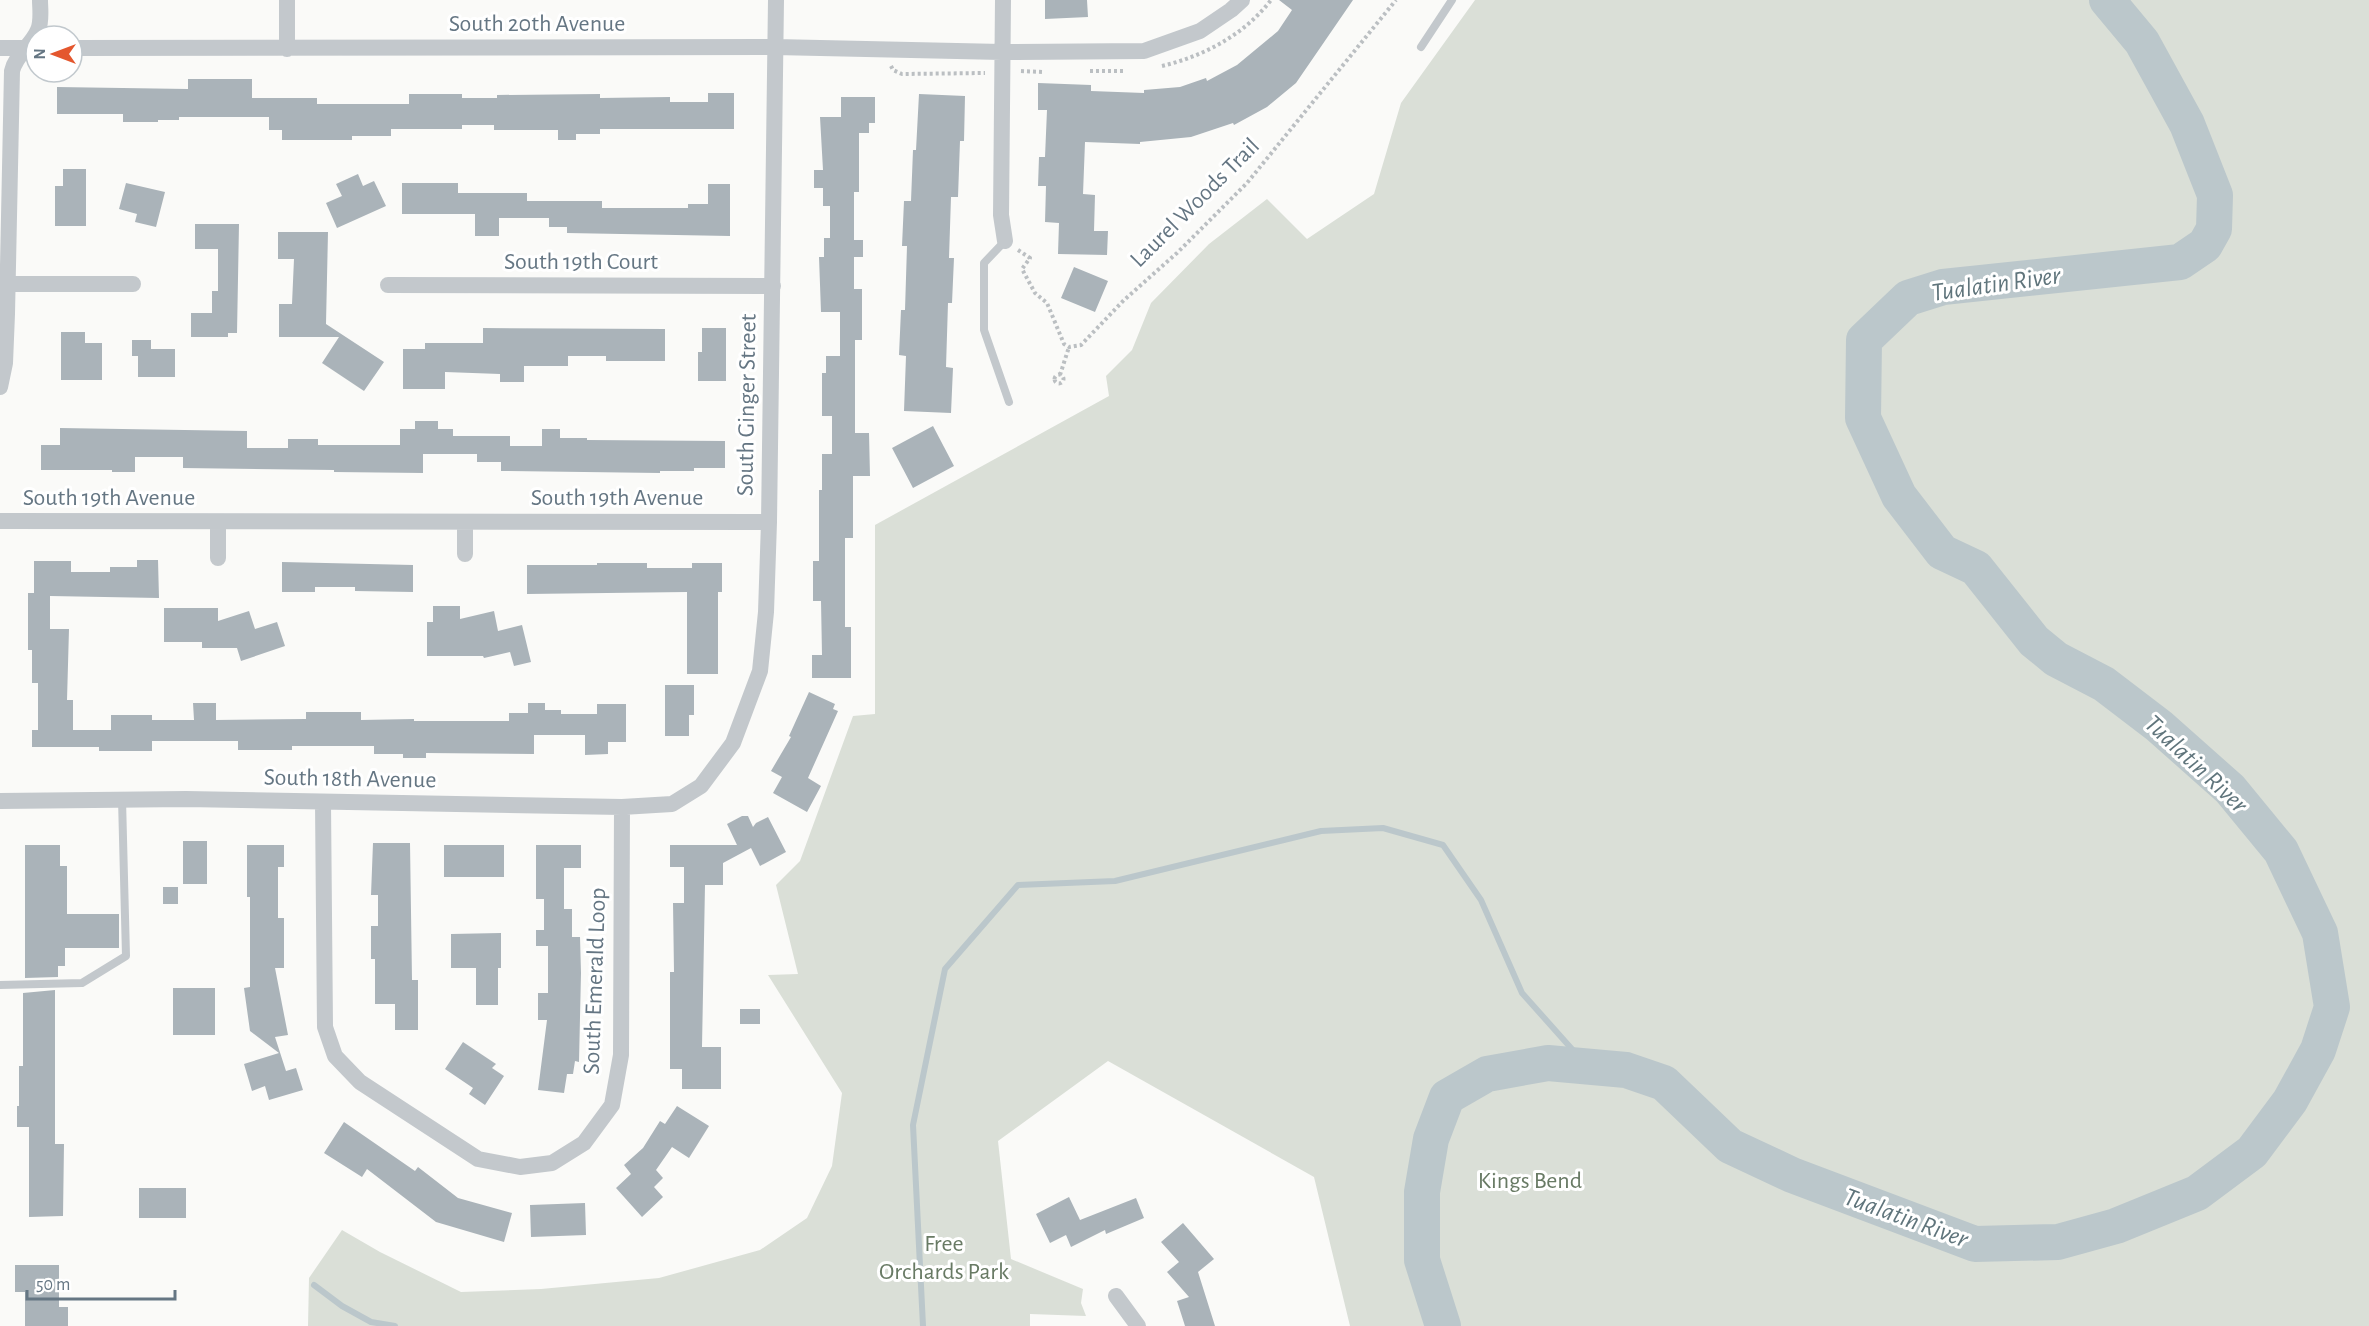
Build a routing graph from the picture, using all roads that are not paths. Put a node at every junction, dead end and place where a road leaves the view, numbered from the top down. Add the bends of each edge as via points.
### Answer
1 (40, 0) edge
2 (287, 0) edge
3 (776, 0) edge
4 (1003, 0) edge
5 (1242, 0) edge
6 (1452, 0) edge
7 (40, 24) edge
8 (776, 47) junction
9 (1421, 47) dead end
10 (0, 48) edge
11 (24, 48) edge
12 (84, 48) edge
13 (287, 49) junction
14 (1002, 51) junction
15 (24, 54) edge
16 (1005, 241) joint
17 (4, 284) edge
18 (133, 284) dead end
19 (388, 285) dead end
20 (773, 286) junction
21 (0, 387) edge
22 (1009, 402) dead end
23 (0, 521) edge
24 (218, 522) junction
25 (465, 522) junction
26 (769, 522) junction
27 (465, 554) dead end
28 (218, 558) dead end
29 (694, 790) joint
30 (122, 800) junction
31 (0, 801) edge
32 (324, 803) junction
33 (622, 807) junction
34 (0, 985) edge
35 (1116, 1296) dead end
36 (1138, 1326) edge

1 - 7 street
2 - 13 street
3 - 8 street, South Ginger Street
4 - 14 street
5 - 14 street, South 20th Avenue via 1200,31 1143,51
6 - 9 lane
8 - 13 street, South 20th Avenue
8 - 14 street, South 20th Avenue
8 - 20 street, South Ginger Street
10 - 11 street
12 - 13 street, South 20th Avenue
14 - 16 street via 1001,215
15 - 17 street via 13,64 12,71
16 - 22 lane via 984,263 983,321
17 - 18 street
17 - 21 street via 5,363
19 - 20 street, South 19th Court
20 - 26 street, South Ginger Street
23 - 24 street, South 19th Avenue
24 - 25 street, South 19th Avenue
24 - 28 street, South 19th Avenue
25 - 26 street, South 19th Avenue
25 - 27 street
26 - 29 street, South Ginger Street via 760,671 733,743
29 - 33 street, South 18th Avenue via 672,804
30 - 31 street, South 18th Avenue
30 - 32 street, South 18th Avenue
30 - 34 lane via 126,957 82,982
32 - 33 street, South 18th Avenue
32 - 33 street, South Emerald Loop via 325,1027 335,1056 360,1082 478,1159 520,1167 552,1163 585,1143 612,1105 621,1055
35 - 36 street

